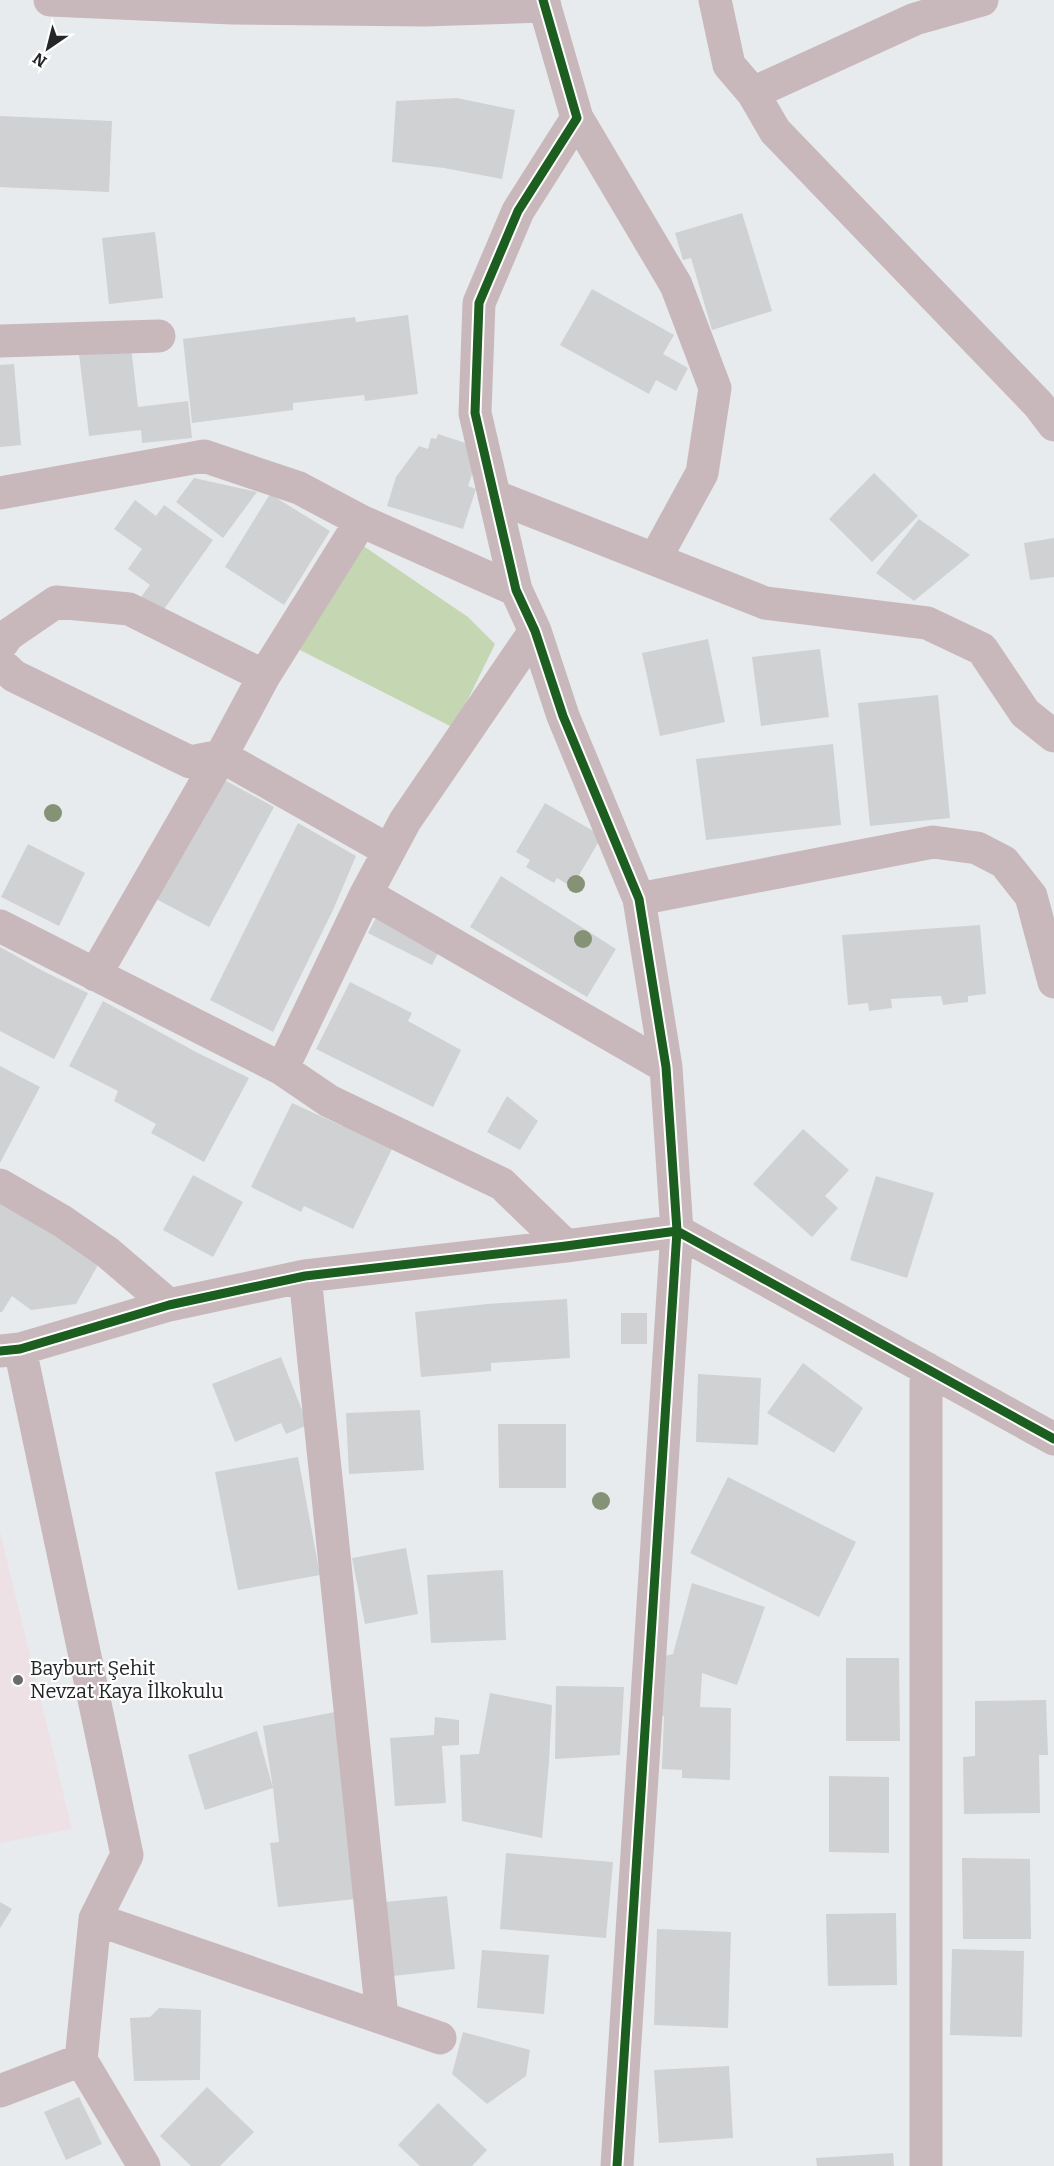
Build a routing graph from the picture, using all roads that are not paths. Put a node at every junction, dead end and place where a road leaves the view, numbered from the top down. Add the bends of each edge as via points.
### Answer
1 (50, 0) edge
2 (715, 0) edge
3 (982, 0) edge
4 (544, 3) edge
5 (753, 93) junction
6 (578, 118) junction
7 (159, 336) dead end
8 (0, 340) edge
9 (1054, 425) edge
10 (0, 493) edge
11 (494, 496) junction
12 (361, 522) junction
13 (655, 559) junction
14 (516, 590) junction
15 (535, 631) junction
16 (0, 646) edge
17 (0, 663) edge
18 (264, 676) junction
19 (1054, 736) edge
20 (221, 756) junction
21 (388, 850) junction
22 (366, 894) junction
23 (639, 899) junction
24 (0, 926) edge
25 (95, 975) junction
26 (1054, 982) edge
27 (666, 1067) junction
28 (282, 1069) junction
29 (0, 1185) edge
30 (677, 1231) junction
31 (566, 1246) junction
32 (305, 1276) junction
33 (169, 1305) junction
34 (10, 1350) edge
35 (926, 1368) junction
36 (1054, 1439) edge
37 (95, 1920) junction
38 (382, 2017) junction
39 (440, 2038) dead end
40 (81, 2060) junction
41 (0, 2091) edge
42 (144, 2166) edge
43 (617, 2166) edge
44 (926, 2166) edge

1 - 4 street via 425,10
2 - 5 street via 729,65
3 - 5 street via 915,19
4 - 6 street
5 - 9 street via 775,131
6 - 11 street via 518,211 479,303 475,413
6 - 13 street via 676,285 715,388 702,473
7 - 8 street
10 - 12 street via 204,456 299,488
11 - 13 street
11 - 14 street
12 - 14 street
12 - 18 street
13 - 19 street via 765,603 927,623 982,649 1025,714
14 - 15 street
15 - 21 street
15 - 23 street via 563,716
16 - 18 street via 8,635 56,602 129,609
17 - 20 street via 14,676 190,762
18 - 20 street
20 - 21 street
20 - 25 street
21 - 22 street
22 - 27 street
22 - 28 street
23 - 26 street via 933,842 977,848 1004,862 1031,896
23 - 27 street
24 - 25 street
25 - 28 street
27 - 30 street
28 - 31 street via 329,1101 502,1184
29 - 33 street via 107,1252
30 - 31 street
30 - 35 street
30 - 43 street
31 - 32 street
32 - 33 street
32 - 38 street
33 - 34 street
34 - 37 street via 127,1855
35 - 36 street
35 - 44 street
37 - 38 street
37 - 40 street
38 - 39 street
40 - 41 street
40 - 42 street

